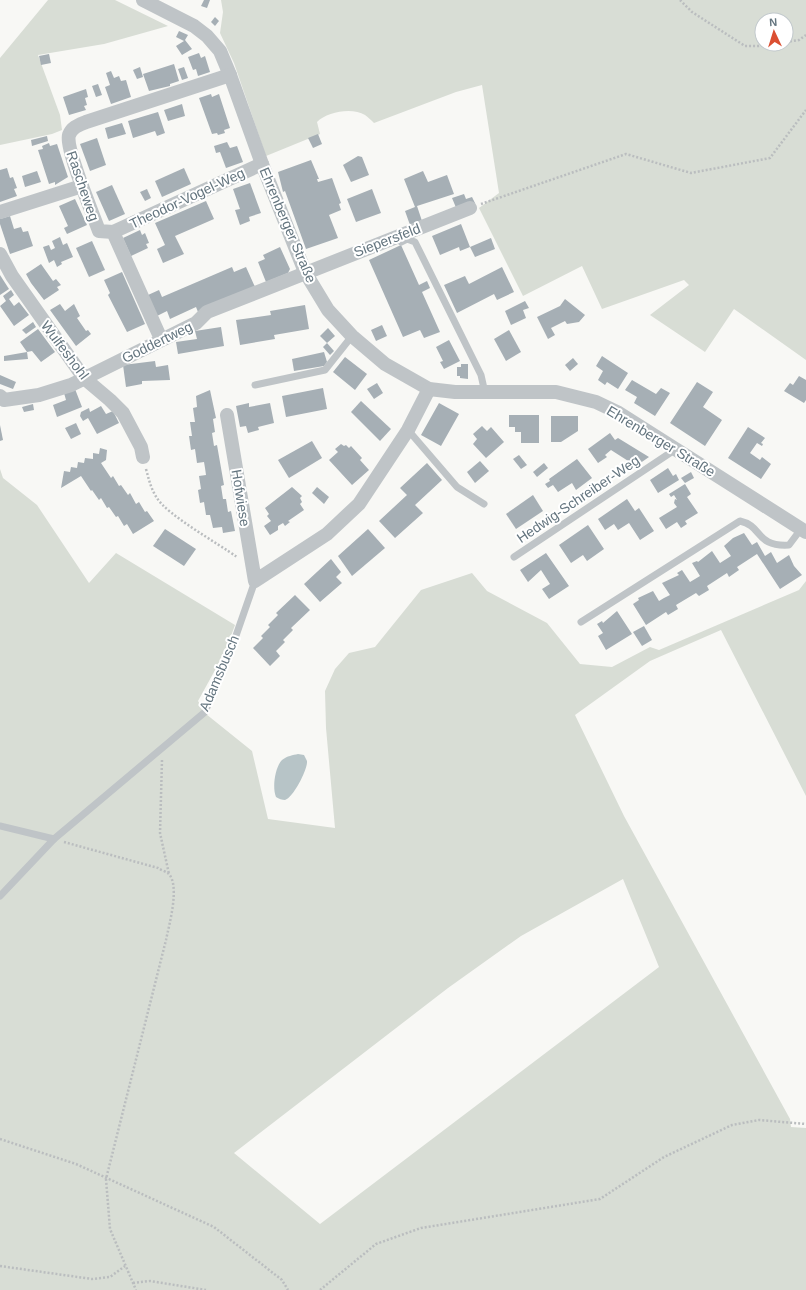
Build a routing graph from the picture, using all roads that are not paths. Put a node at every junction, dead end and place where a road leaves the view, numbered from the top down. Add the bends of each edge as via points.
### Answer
1 (143, 0) edge
2 (230, 75) junction
3 (262, 164) junction
4 (82, 186) junction
5 (470, 208) road end
6 (0, 212) edge
7 (113, 232) junction
8 (0, 254) edge
9 (305, 272) junction
10 (352, 336) junction
11 (161, 339) junction
12 (84, 378) junction
13 (255, 385) dead end
14 (429, 389) junction
15 (485, 393) junction
16 (2, 398) edge
17 (227, 416) dead end
18 (408, 430) junction
19 (676, 449) junction
20 (143, 457) road end
21 (484, 504) dead end
22 (804, 531) edge
23 (514, 557) dead end
24 (255, 581) junction
25 (581, 622) dead end
26 (0, 826) edge
27 (54, 839) junction
28 (0, 896) edge

1 - 2 street, Ehrenberger Straße via 194,26 207,36 220,51
2 - 3 street, Ehrenberger Straße
2 - 4 street, Rascheweg via 72,128 68,142
3 - 7 street, Theodor-Vogel-Weg
3 - 9 street, Ehrenberger Straße
4 - 6 street
4 - 7 street, Rascheweg via 99,231
5 - 9 street, Siepersfeld
7 - 11 street, Rascheweg
8 - 12 street, Wulfeshohl via 12,276
9 - 10 street, Ehrenberger Straße via 328,310
9 - 11 street, Goddertweg via 207,312 196,323
9 - 15 lane via 332,270 407,239 415,242 482,375
10 - 13 lane via 325,370
10 - 14 street, Ehrenberger Straße via 385,364
11 - 12 street, Goddertweg
12 - 16 street, Goddertweg via 39,395
12 - 20 street, Wulfeshohl via 123,413 141,447
14 - 15 street, Ehrenberger Straße
14 - 18 street
15 - 19 street, Ehrenberger Straße via 537,391 579,397 618,412
17 - 24 street, Hofwiese
18 - 21 lane via 457,487
18 - 24 street via 359,504 327,534
19 - 22 street, Ehrenberger Straße
19 - 23 lane, Hedwig-Schreiber-Weg
22 - 25 lane via 789,545 777,546 765,542 748,523 740,521
24 - 27 lane, Adamsbusch via 231,650 205,712
26 - 27 lane
27 - 28 lane, Adamsbusch

